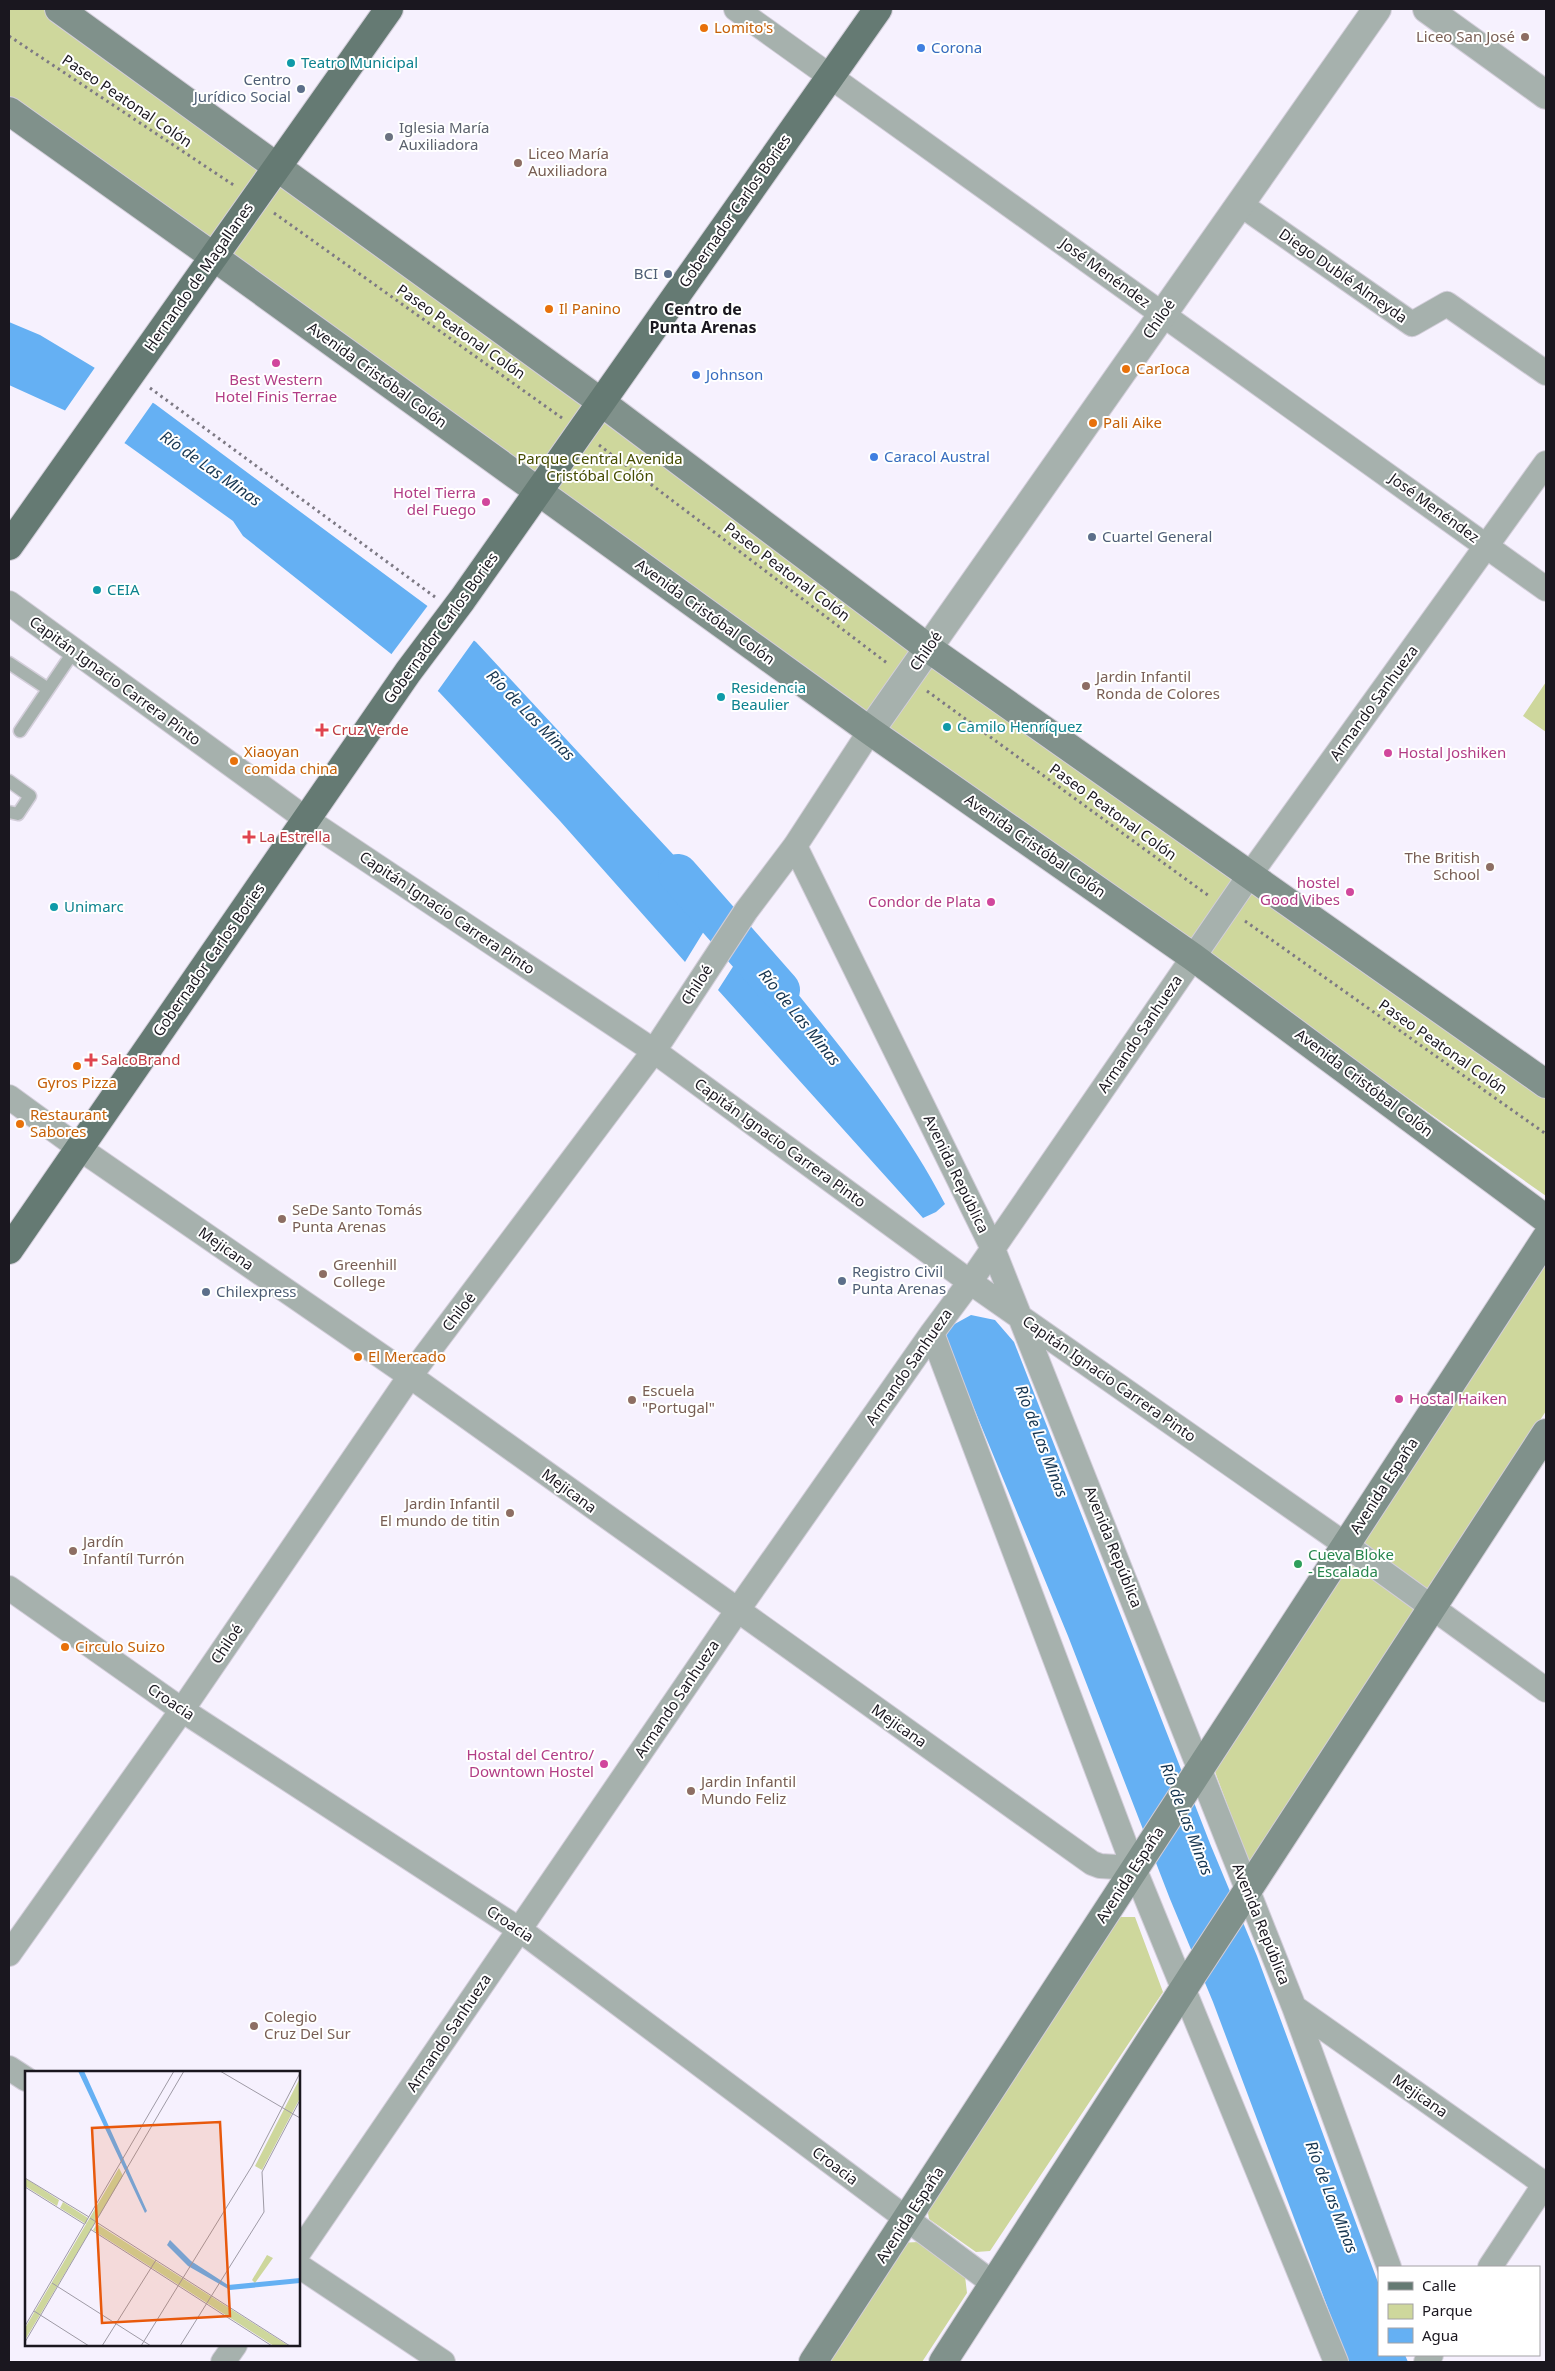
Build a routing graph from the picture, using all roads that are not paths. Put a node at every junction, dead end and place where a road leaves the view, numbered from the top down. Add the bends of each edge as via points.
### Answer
1 (59, 9) edge
2 (389, 9) edge
3 (736, 9) edge
4 (878, 9) edge
5 (1377, 9) edge
6 (1427, 9) edge
7 (830, 76) junction
8 (1546, 95) edge
9 (9, 111) edge
10 (277, 167) junction
11 (1240, 204) junction
12 (214, 256) junction
13 (1162, 314) junction
14 (1546, 373) edge
15 (601, 402) junction
16 (1546, 463) edge
17 (538, 492) junction
18 (9, 546) edge
19 (1487, 546) junction
20 (1546, 589) edge
21 (9, 603) edge
22 (928, 648) junction
23 (74, 650) junction
24 (9, 663) edge
25 (48, 689) junction
26 (20, 731) dead end
27 (870, 731) junction
28 (9, 781) edge
29 (9, 812) edge
30 (306, 819) junction
31 (795, 846) junction
32 (1249, 876) junction
33 (1193, 957) junction
34 (654, 1051) junction
35 (1546, 1084) edge
36 (9, 1097) edge
37 (79, 1148) junction
38 (1546, 1219) edge
39 (1546, 1238) edge
40 (993, 1249) junction
41 (9, 1250) edge
42 (970, 1282) junction
43 (1024, 1322) junction
44 (932, 1333) junction
45 (410, 1376) junction
46 (1546, 1433) edge
47 (1346, 1545) junction
48 (9, 1588) edge
49 (1434, 1608) junction
50 (737, 1611) junction
51 (1546, 1690) edge
52 (182, 1710) junction
53 (1196, 1774) junction
54 (1140, 1861) junction
55 (1244, 1897) junction
56 (520, 1930) junction
57 (9, 1954) edge
58 (1188, 1981) junction
59 (1294, 2007) junction
60 (9, 2068) edge
61 (25, 2079) edge
62 (1546, 2184) edge
63 (907, 2220) junction
64 (300, 2251) edge
65 (1389, 2266) edge
66 (1491, 2266) edge
67 (300, 2267) edge
68 (994, 2284) junction
69 (234, 2346) edge
70 (223, 2362) edge
71 (443, 2362) edge
72 (813, 2362) edge
73 (943, 2362) edge
74 (1336, 2362) edge

1 - 10 main road
2 - 10 main road, Hernando de Magallanes
3 - 7 street, José Menéndez
4 - 7 main road, Gobernador Carlos Bories
5 - 11 street, Chiloé
6 - 8 street
7 - 13 street, José Menéndez
7 - 15 main road, Gobernador Carlos Bories
9 - 12 main road, Avenida Cristóbal Colón
10 - 12 main road, Hernando de Magallanes
10 - 15 main road
11 - 13 street, Chiloé
11 - 14 street, Diego Dublé Almeyda via 1412,324 1447,304
12 - 17 main road, Avenida Cristóbal Colón
12 - 18 main road, Hernando de Magallanes
13 - 19 street, José Menéndez
13 - 22 street, Chiloé
15 - 17 main road, Gobernador Carlos Bories
15 - 22 main road
16 - 19 street, Armando Sanhueza
17 - 27 main road, Avenida Cristóbal Colón
17 - 30 main road, Gobernador Carlos Bories
19 - 20 street, José Menéndez
19 - 32 street, Armando Sanhueza
21 - 23 street, Capitán Ignacio Carrera Pinto
22 - 27 street, Chiloé
22 - 32 main road
23 - 25 lane
23 - 30 street, Capitán Ignacio Carrera Pinto
24 - 25 lane
25 - 26 lane
27 - 31 street, Chiloé
27 - 33 main road, Avenida Cristóbal Colón
28 - 29 lane via 30,796 18,814
30 - 34 street, Capitán Ignacio Carrera Pinto
30 - 37 main road, Gobernador Carlos Bories
31 - 34 street, Chiloé via 746,911
31 - 40 street, Avenida República
32 - 33 street, Armando Sanhueza
32 - 35 main road
33 - 38 main road, Avenida Cristóbal Colón
33 - 40 street, Armando Sanhueza
34 - 42 street, Capitán Ignacio Carrera Pinto
34 - 45 street, Chiloé
36 - 37 street, Mejicana
37 - 41 main road, Gobernador Carlos Bories
37 - 45 street, Mejicana
39 - 47 main road, Avenida España
40 - 42 street, Armando Sanhueza
40 - 43 street, Avenida República
42 - 43 street, Capitán Ignacio Carrera Pinto
42 - 44 street, Armando Sanhueza
43 - 47 street, Capitán Ignacio Carrera Pinto
43 - 53 street, Avenida República
44 - 50 street, Armando Sanhueza
44 - 54 street
45 - 50 street, Mejicana
45 - 52 street, Chiloé
46 - 49 main road
47 - 49 street, Capitán Ignacio Carrera Pinto
47 - 53 main road, Avenida España
48 - 52 street, Croacia
49 - 51 street, Capitán Ignacio Carrera Pinto
49 - 55 main road
50 - 54 street, Mejicana via 1092,1863 1100,1866
50 - 56 street, Armando Sanhueza
52 - 56 street, Croacia
52 - 57 street, Chiloé
53 - 54 main road, Avenida España
53 - 55 street, Avenida República
54 - 58 street
54 - 63 main road, Avenida España
55 - 58 main road
55 - 59 street, Avenida República
56 - 63 street, Croacia
56 - 64 street, Armando Sanhueza
58 - 68 main road
58 - 74 street
59 - 62 street, Mejicana
59 - 65 street, Avenida República
60 - 61 street
62 - 66 street
63 - 68 street, Croacia
63 - 72 main road, Avenida España
67 - 71 street
68 - 73 main road
69 - 70 street

